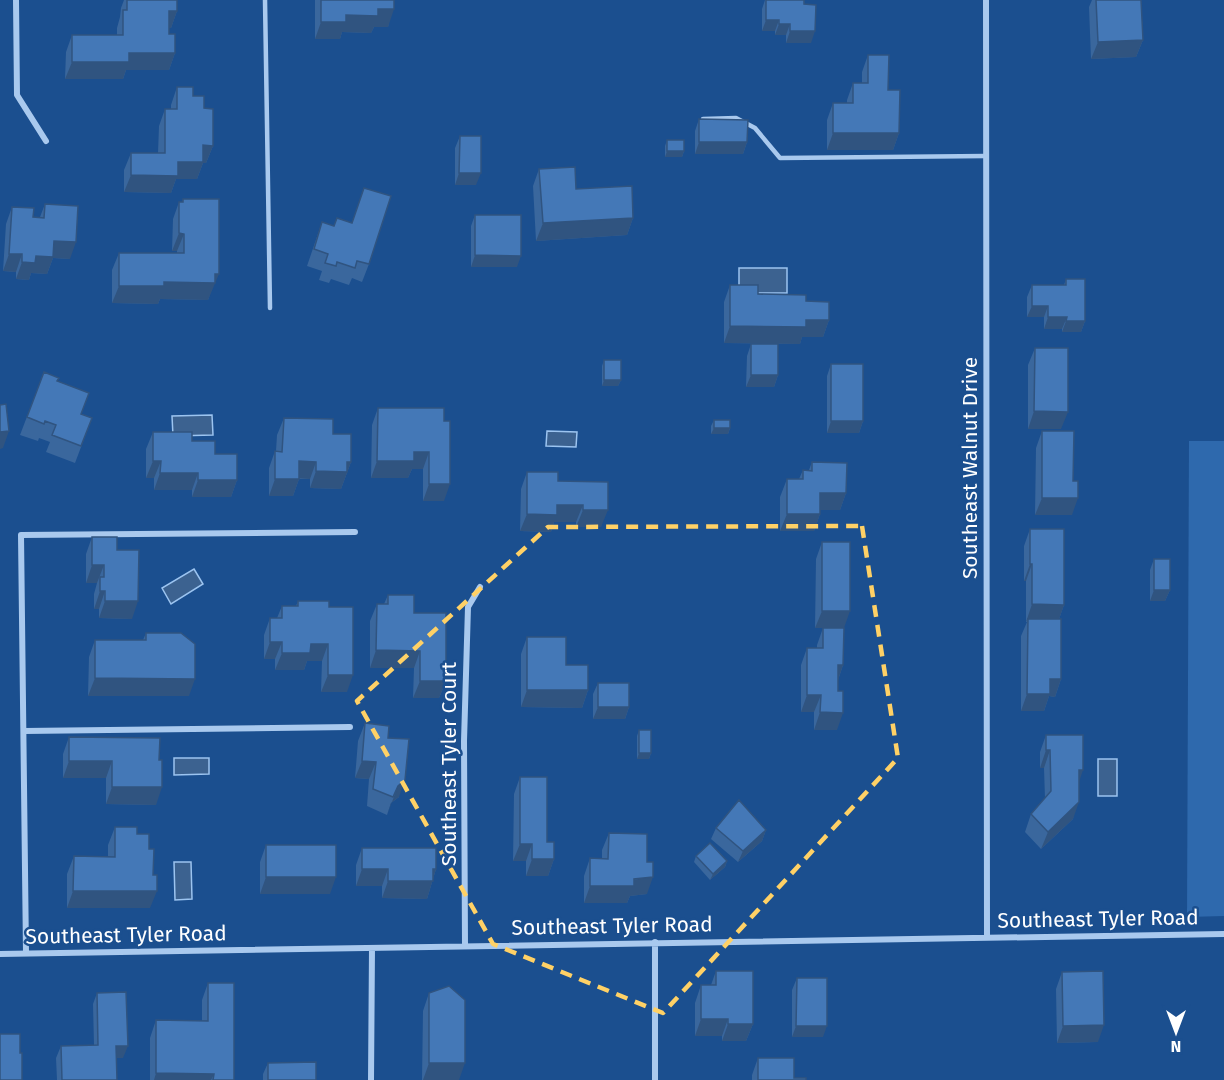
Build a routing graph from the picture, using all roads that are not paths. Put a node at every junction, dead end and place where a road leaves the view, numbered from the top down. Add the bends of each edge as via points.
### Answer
1 (16, 0) edge
2 (265, 0) edge
3 (986, 0) edge
4 (704, 119) edge
5 (46, 141) dead end
6 (986, 156) junction
7 (270, 308) dead end
8 (355, 532) dead end
9 (480, 587) dead end
10 (350, 727) dead end
11 (24, 731) junction
12 (1224, 934) edge
13 (987, 937) junction
14 (655, 942) junction
15 (465, 945) junction
16 (372, 948) junction
17 (26, 953) junction
18 (0, 954) edge
19 (370, 1080) edge
20 (655, 1080) edge

1 - 5 street via 17,95
2 - 7 lane
3 - 6 street, Southeast Walnut Drive
4 - 6 lane via 736,118 755,128 780,158
6 - 13 street, Southeast Walnut Drive
8 - 11 street via 21,535
9 - 15 street, Southeast Tyler Court via 468,607
10 - 11 street
11 - 17 street
12 - 13 street, Southeast Tyler Road
13 - 14 street, Southeast Tyler Road
14 - 15 street, Southeast Tyler Road
14 - 20 street
15 - 16 street, Southeast Tyler Road
16 - 17 street, Southeast Tyler Road
16 - 19 street
17 - 18 street, Southeast Tyler Road

